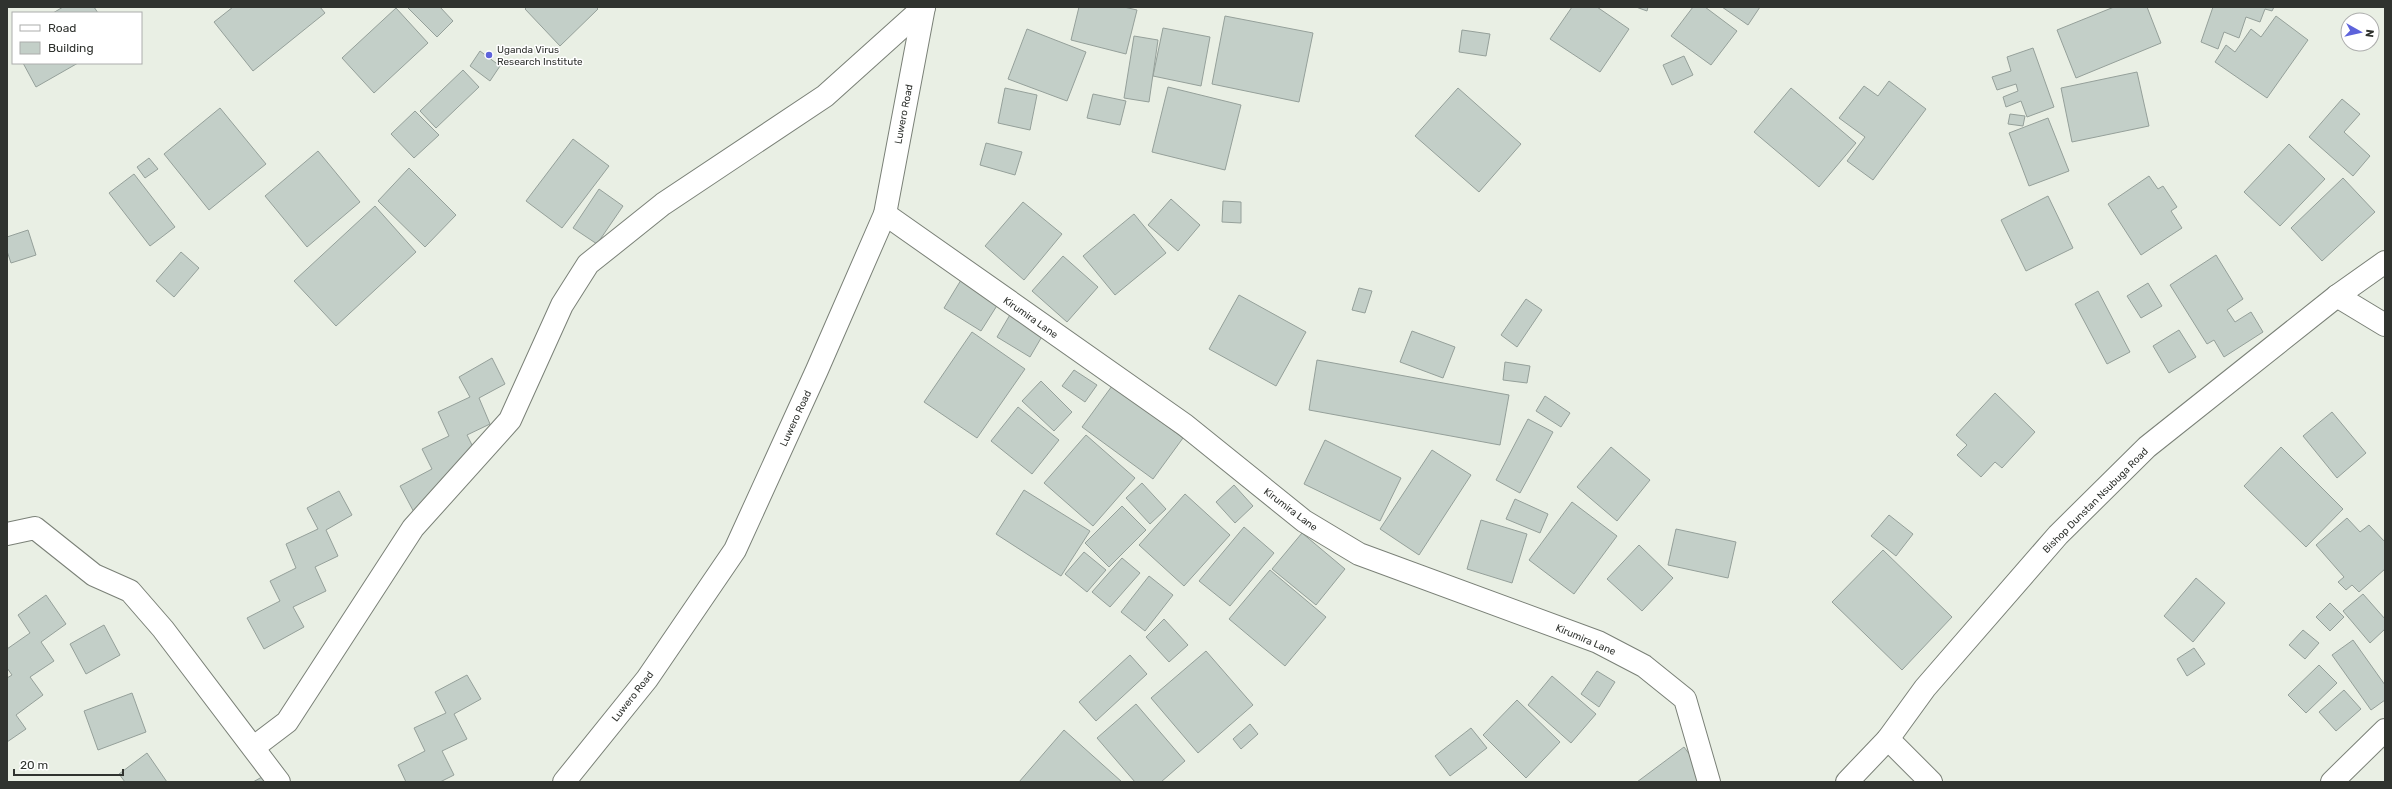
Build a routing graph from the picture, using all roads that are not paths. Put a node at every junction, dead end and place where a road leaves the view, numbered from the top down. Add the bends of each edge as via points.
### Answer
1 (924, 7) edge
2 (885, 214) junction
3 (2385, 262) edge
4 (2336, 296) junction
5 (2385, 325) edge
6 (7, 534) edge
7 (2385, 730) edge
8 (1888, 739) junction
9 (254, 747) junction
10 (279, 782) edge
11 (564, 782) edge
12 (1709, 782) edge
13 (1847, 782) edge
14 (1931, 782) edge
15 (2332, 782) edge

1 - 2 street, Luwero Road
1 - 9 street via 825,96 663,204 588,264 562,305 510,420 413,528 287,722
2 - 11 street, Luwero Road via 735,550 647,679
2 - 12 street, Kirumira Lane via 1185,425 1304,521 1334,539 1360,554 1598,642 1644,666 1685,698
3 - 4 street, Bishop Dunstan Nsubuga Road
4 - 5 street
4 - 8 street, Bishop Dunstan Nsubuga Road via 2141,453 2058,535 1925,688
6 - 9 street via 35,528 94,575 130,591 163,629
7 - 15 street
8 - 13 street, Bishop Dunstan Nsubuga Road
8 - 14 street
9 - 10 street

